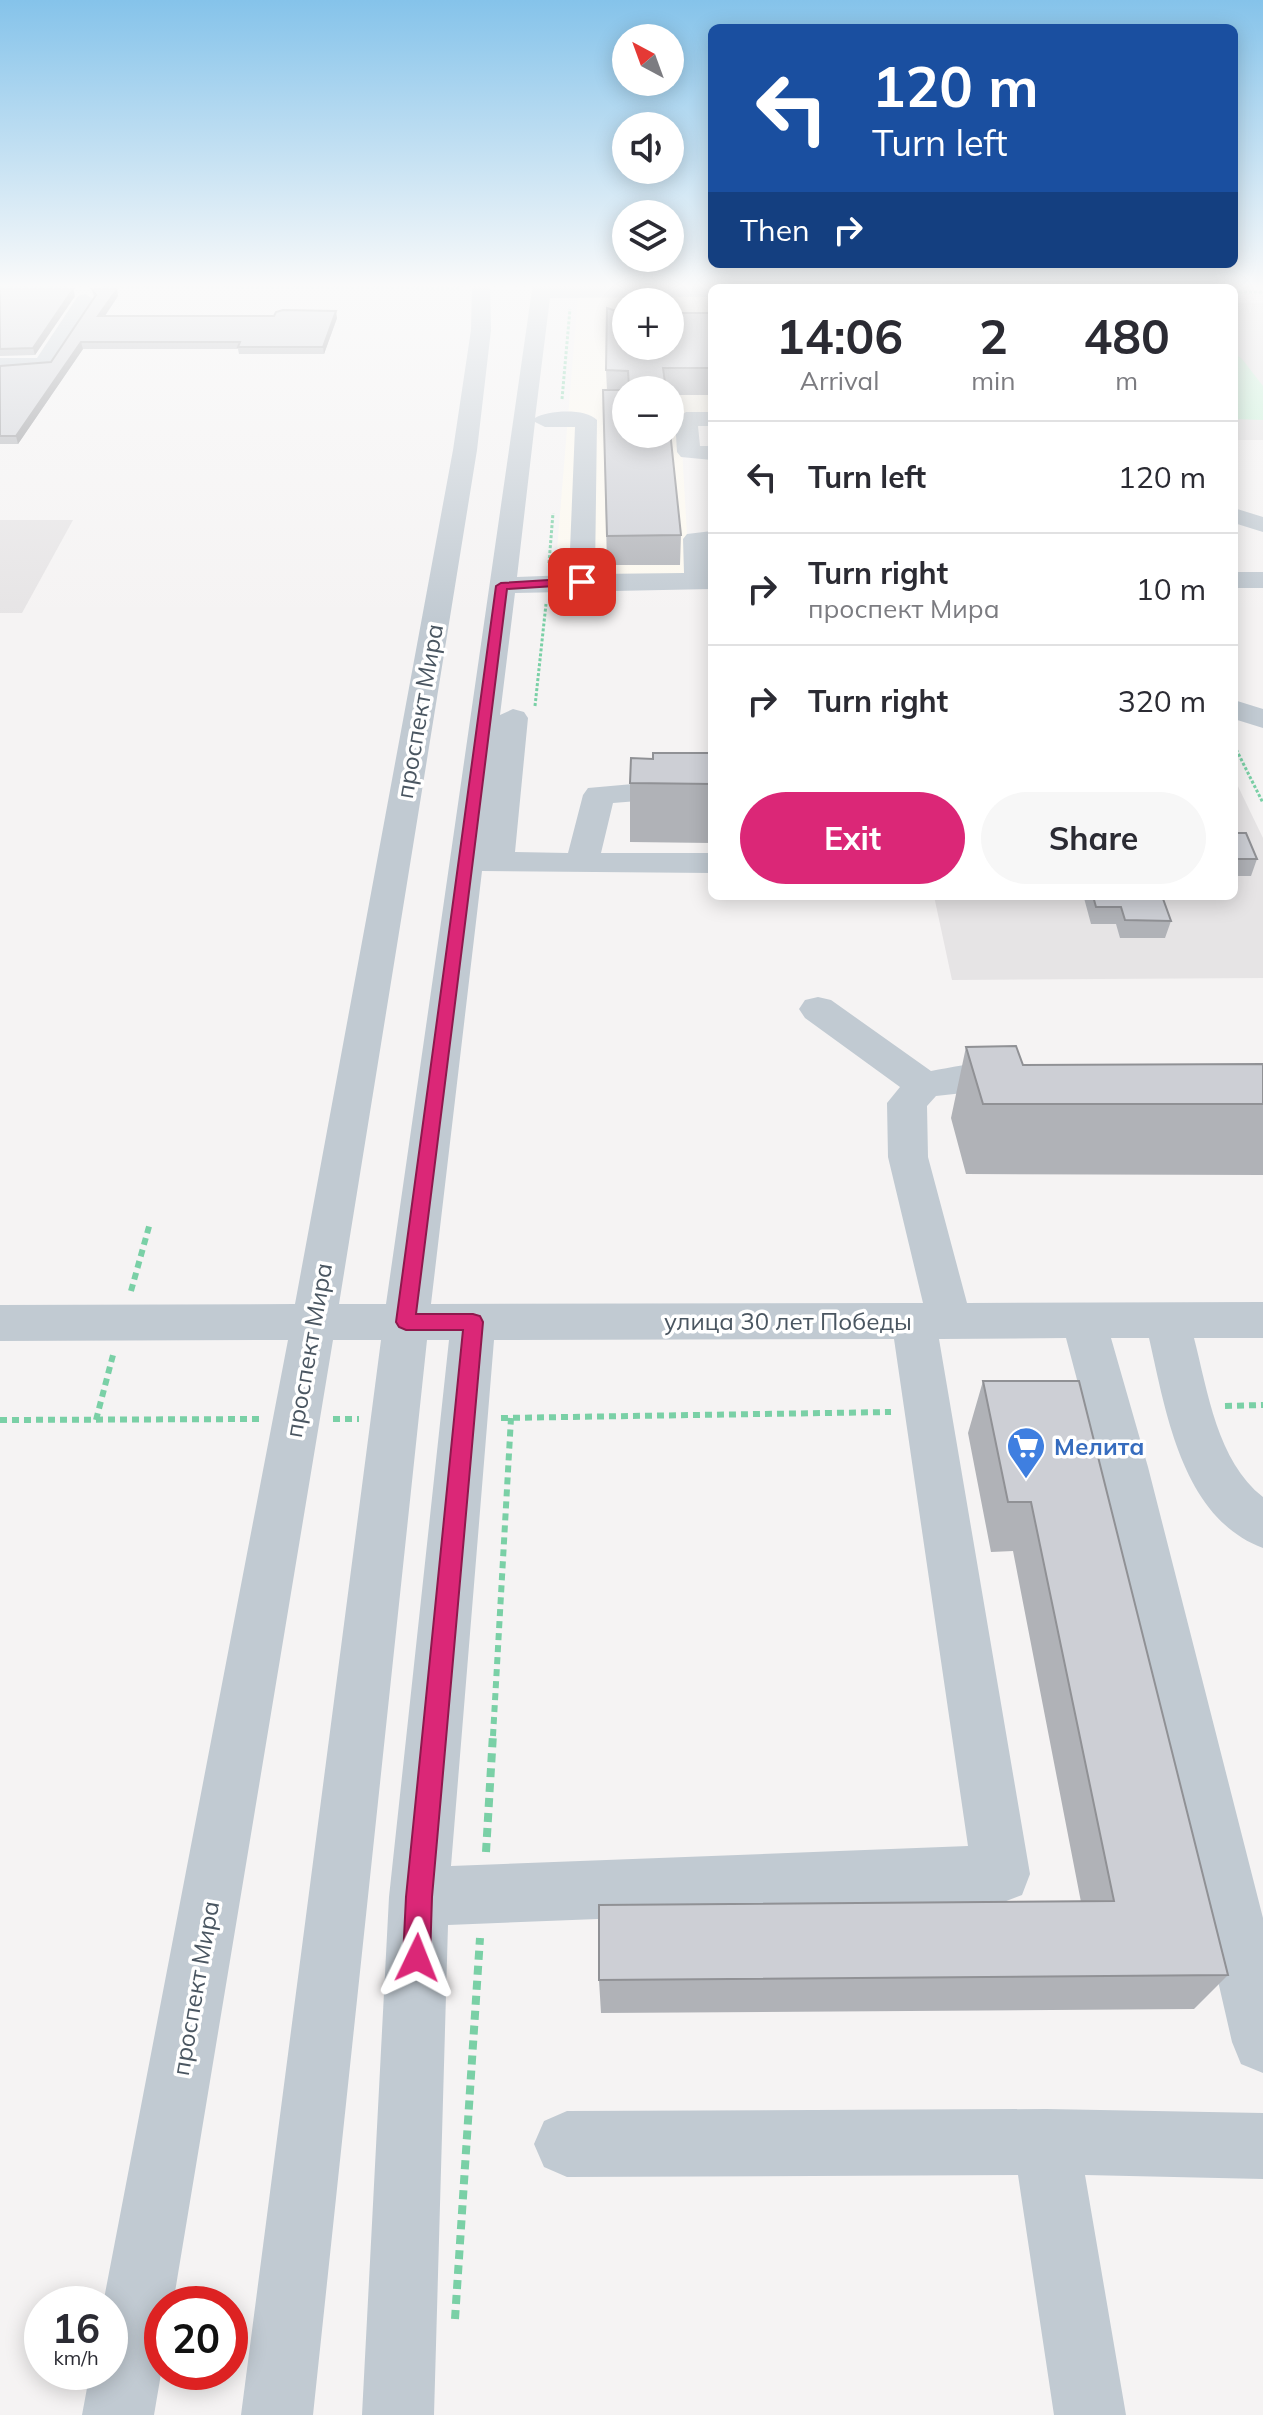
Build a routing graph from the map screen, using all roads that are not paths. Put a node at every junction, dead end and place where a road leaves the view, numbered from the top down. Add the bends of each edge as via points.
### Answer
1 (472, 396) edge
2 (535, 396) edge
3 (546, 396) edge
4 (600, 407) edge
5 (684, 407) edge
6 (708, 407) edge
7 (546, 413) junction
8 (708, 419) edge
9 (708, 453) edge
10 (1238, 516) edge
11 (1263, 525) edge
12 (708, 539) edge
13 (1238, 580) edge
14 (1263, 580) edge
15 (704, 581) edge
16 (582, 582) junction
17 (515, 585) junction
18 (524, 616) dead end
19 (516, 695) dead end
20 (1238, 710) edge
21 (1263, 719) edge
22 (708, 786) edge
23 (481, 861) junction
24 (582, 863) junction
25 (708, 863) edge
26 (818, 1009) dead end
27 (1058, 1080) edge
28 (924, 1085) junction
29 (1263, 1320) edge
30 (931, 1321) junction
31 (1084, 1321) junction
32 (1167, 1321) junction
33 (314, 1322) junction
34 (406, 1322) junction
35 (473, 1322) junction
36 (0, 1323) edge
37 (1263, 1526) edge
38 (419, 1897) junction
39 (1263, 2042) edge
40 (1046, 2142) junction
41 (567, 2144) dead end
42 (1263, 2146) edge
43 (118, 2415) edge
44 (277, 2415) edge
45 (398, 2415) edge
46 (1090, 2415) edge

1 - 33 street, проспект Мира
2 - 17 street
3 - 7 street
4 - 7 street
5 - 6 street
7 - 16 street via 586,420
7 - 17 street
8 - 9 street via 686,419 689,452
10 - 11 street
12 - 15 street via 696,539
13 - 14 street
15 - 16 street
16 - 17 street
17 - 18 street
17 - 23 street
19 - 23 street
20 - 21 street
22 - 24 street via 599,795
23 - 24 street
23 - 34 street
24 - 25 street
26 - 28 street
27 - 28 street via 980,1076
28 - 30 street via 907,1103 908,1157 931,1240
29 - 32 street, улица 30 лет Победы
30 - 31 street, улица 30 лет Победы
30 - 35 street, улица 30 лет Победы
30 - 38 street via 929,1411 1001,1874
31 - 32 street, улица 30 лет Победы
31 - 39 street
32 - 37 street via 1212,1472 1228,1497
33 - 34 street, улица 30 лет Победы
33 - 36 street, улица 30 лет Победы
33 - 43 street, проспект Мира
34 - 35 street, улица 30 лет Победы
34 - 44 street
35 - 38 street
38 - 45 street
40 - 41 street
40 - 42 street
40 - 46 street

